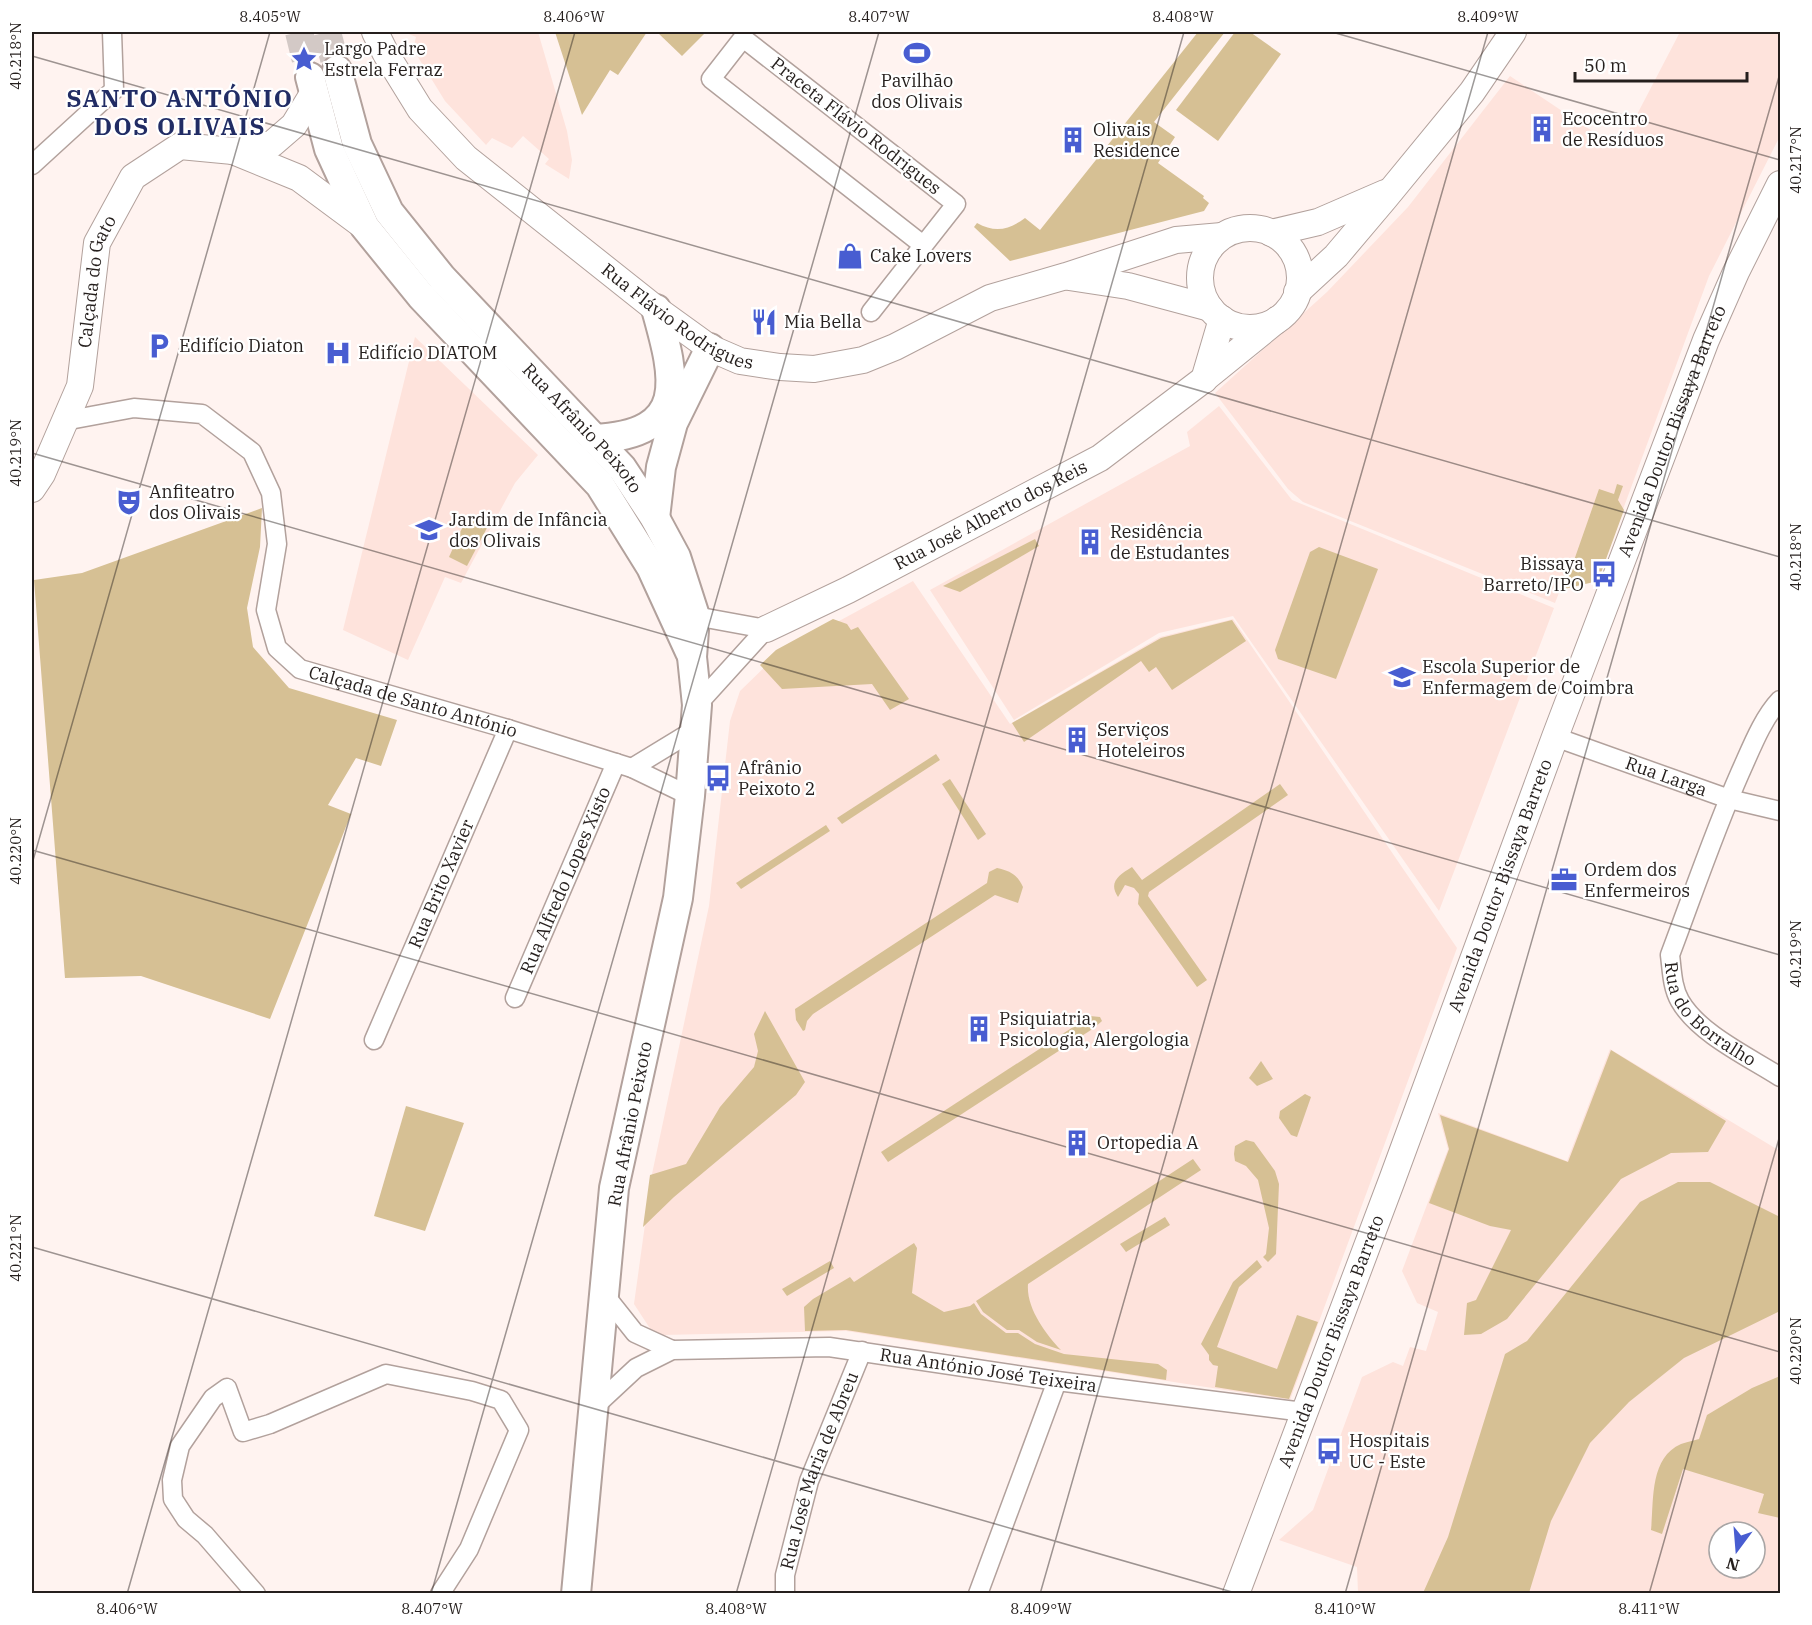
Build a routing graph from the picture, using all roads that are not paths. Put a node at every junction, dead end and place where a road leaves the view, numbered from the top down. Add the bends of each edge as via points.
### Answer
1 (112, 32) edge
2 (375, 32) edge
3 (1513, 32) edge
4 (320, 79) junction
5 (233, 151) junction
6 (32, 165) edge
7 (1780, 184) edge
8 (1391, 191) junction
9 (1774, 216) edge
10 (365, 227) junction
11 (1271, 232) junction
12 (1222, 236) junction
13 (924, 245) junction
14 (1066, 276) junction
15 (1297, 292) junction
16 (656, 309) junction
17 (871, 312) dead end
18 (1216, 314) junction
19 (1278, 319) junction
20 (710, 348) junction
21 (1203, 380) junction
22 (64, 421) junction
23 (594, 439) junction
24 (32, 489) edge
25 (655, 518) junction
26 (695, 616) junction
27 (766, 629) junction
28 (692, 657) junction
29 (1780, 700) edge
30 (697, 717) junction
31 (508, 729) junction
32 (1555, 737) junction
33 (624, 766) junction
34 (690, 796) junction
35 (1729, 799) junction
36 (1780, 811) edge
37 (515, 998) dead end
38 (374, 1041) dead end
39 (1780, 1077) edge
40 (604, 1294) junction
41 (672, 1350) junction
42 (862, 1351) junction
43 (1057, 1381) junction
44 (593, 1407) junction
45 (1304, 1412) junction
46 (256, 1593) edge
47 (440, 1593) edge
48 (576, 1593) edge
49 (785, 1593) edge
50 (978, 1593) edge
51 (1236, 1593) edge

1 - 6 street via 114,90
2 - 16 street, Rua Flávio Rodrigues via 420,109 466,158
3 - 8 street via 1472,92
4 - 5 street, Calçada do Gato via 294,125 272,144
4 - 10 main road, Rua Afrânio Peixoto via 329,149
4 - 23 main road, Rua Afrânio Peixoto via 389,212 442,278
5 - 10 street, Calçada do Gato via 299,178
5 - 22 street, Calçada do Gato via 180,146 133,177 97,243 80,386
7 - 9 street, Avenida Doutor Bissaya Barreto
8 - 11 street via 1318,222
8 - 15 street via 1336,256
9 - 32 street, Avenida Doutor Bissaya Barreto via 1706,340
10 - 28 main road, Rua Afrânio Peixoto via 421,296 600,485 651,567
11 - 12 street via 1238,229
11 - 15 street via 1283,240 1298,264
12 - 14 street, Rua Flávio Rodrigues via 1176,240
12 - 18 street via 1210,247 1199,278 1202,294
13 - 13 street, Praceta Flávio Rodrigues via 956,204 743,38 711,79
13 - 17 street, Praceta Flávio Rodrigues
14 - 18 street, Rua Flávio Rodrigues via 1128,286
14 - 20 street, Rua Flávio Rodrigues via 990,298 863,360 814,369 780,367 740,361
15 - 19 street via 1292,305
16 - 20 street, Rua Flávio Rodrigues
16 - 23 main road via 670,357 672,384 666,409 646,429 620,438
18 - 19 street via 1236,326 1265,325
18 - 21 street
19 - 21 street, Rua José Alberto dos Reis
20 - 25 main road via 673,423 661,467
21 - 27 street, Rua José Alberto dos Reis via 1100,458
22 - 24 street, Calçada do Gato
22 - 31 street, Calçada de Santo António via 134,408 202,414 252,452 271,493 277,544 266,610 277,648 300,669
23 - 25 main road, Rua Afrânio Peixoto via 622,468
25 - 26 main road, Rua Afrânio Peixoto via 676,557
26 - 27 street
26 - 28 main road, Rua Afrânio Peixoto
27 - 30 street, Rua José Alberto dos Reis
28 - 30 main road, Rua Afrânio Peixoto
29 - 35 street, Rua do Borralho via 1751,748
30 - 33 street
30 - 34 main road, Rua Afrânio Peixoto
31 - 33 street, Calçada de Santo António
31 - 38 street, Rua Brito Xavier
32 - 35 street, Rua Larga
32 - 45 street, Avenida Doutor Bissaya Barreto
33 - 34 street, Calçada de Santo António
33 - 37 street, Rua Alfredo Lopes Xisto
34 - 40 main road, Rua Afrânio Peixoto via 678,898 615,1188
35 - 36 street, Rua Larga
35 - 39 street, Rua do Borralho via 1670,955 1673,980 1679,1000 1697,1021
40 - 41 street, Rua António José Teixeira via 635,1333
40 - 44 main road, Rua Afrânio Peixoto
41 - 42 street, Rua António José Teixeira via 829,1347
41 - 44 street, Rua António José Teixeira via 636,1368
42 - 43 street, Rua António José Teixeira
42 - 49 street, Rua José Maria de Abreu via 809,1481 785,1575
43 - 45 street, Rua António José Teixeira
43 - 50 street
44 - 48 main road, Rua Afrânio Peixoto
45 - 51 street, Avenida Doutor Bissaya Barreto
46 - 47 street via 186,1519 173,1499 172,1480 180,1446 213,1398 227,1388 243,1432 386,1374 501,1400 519,1430 469,1549

